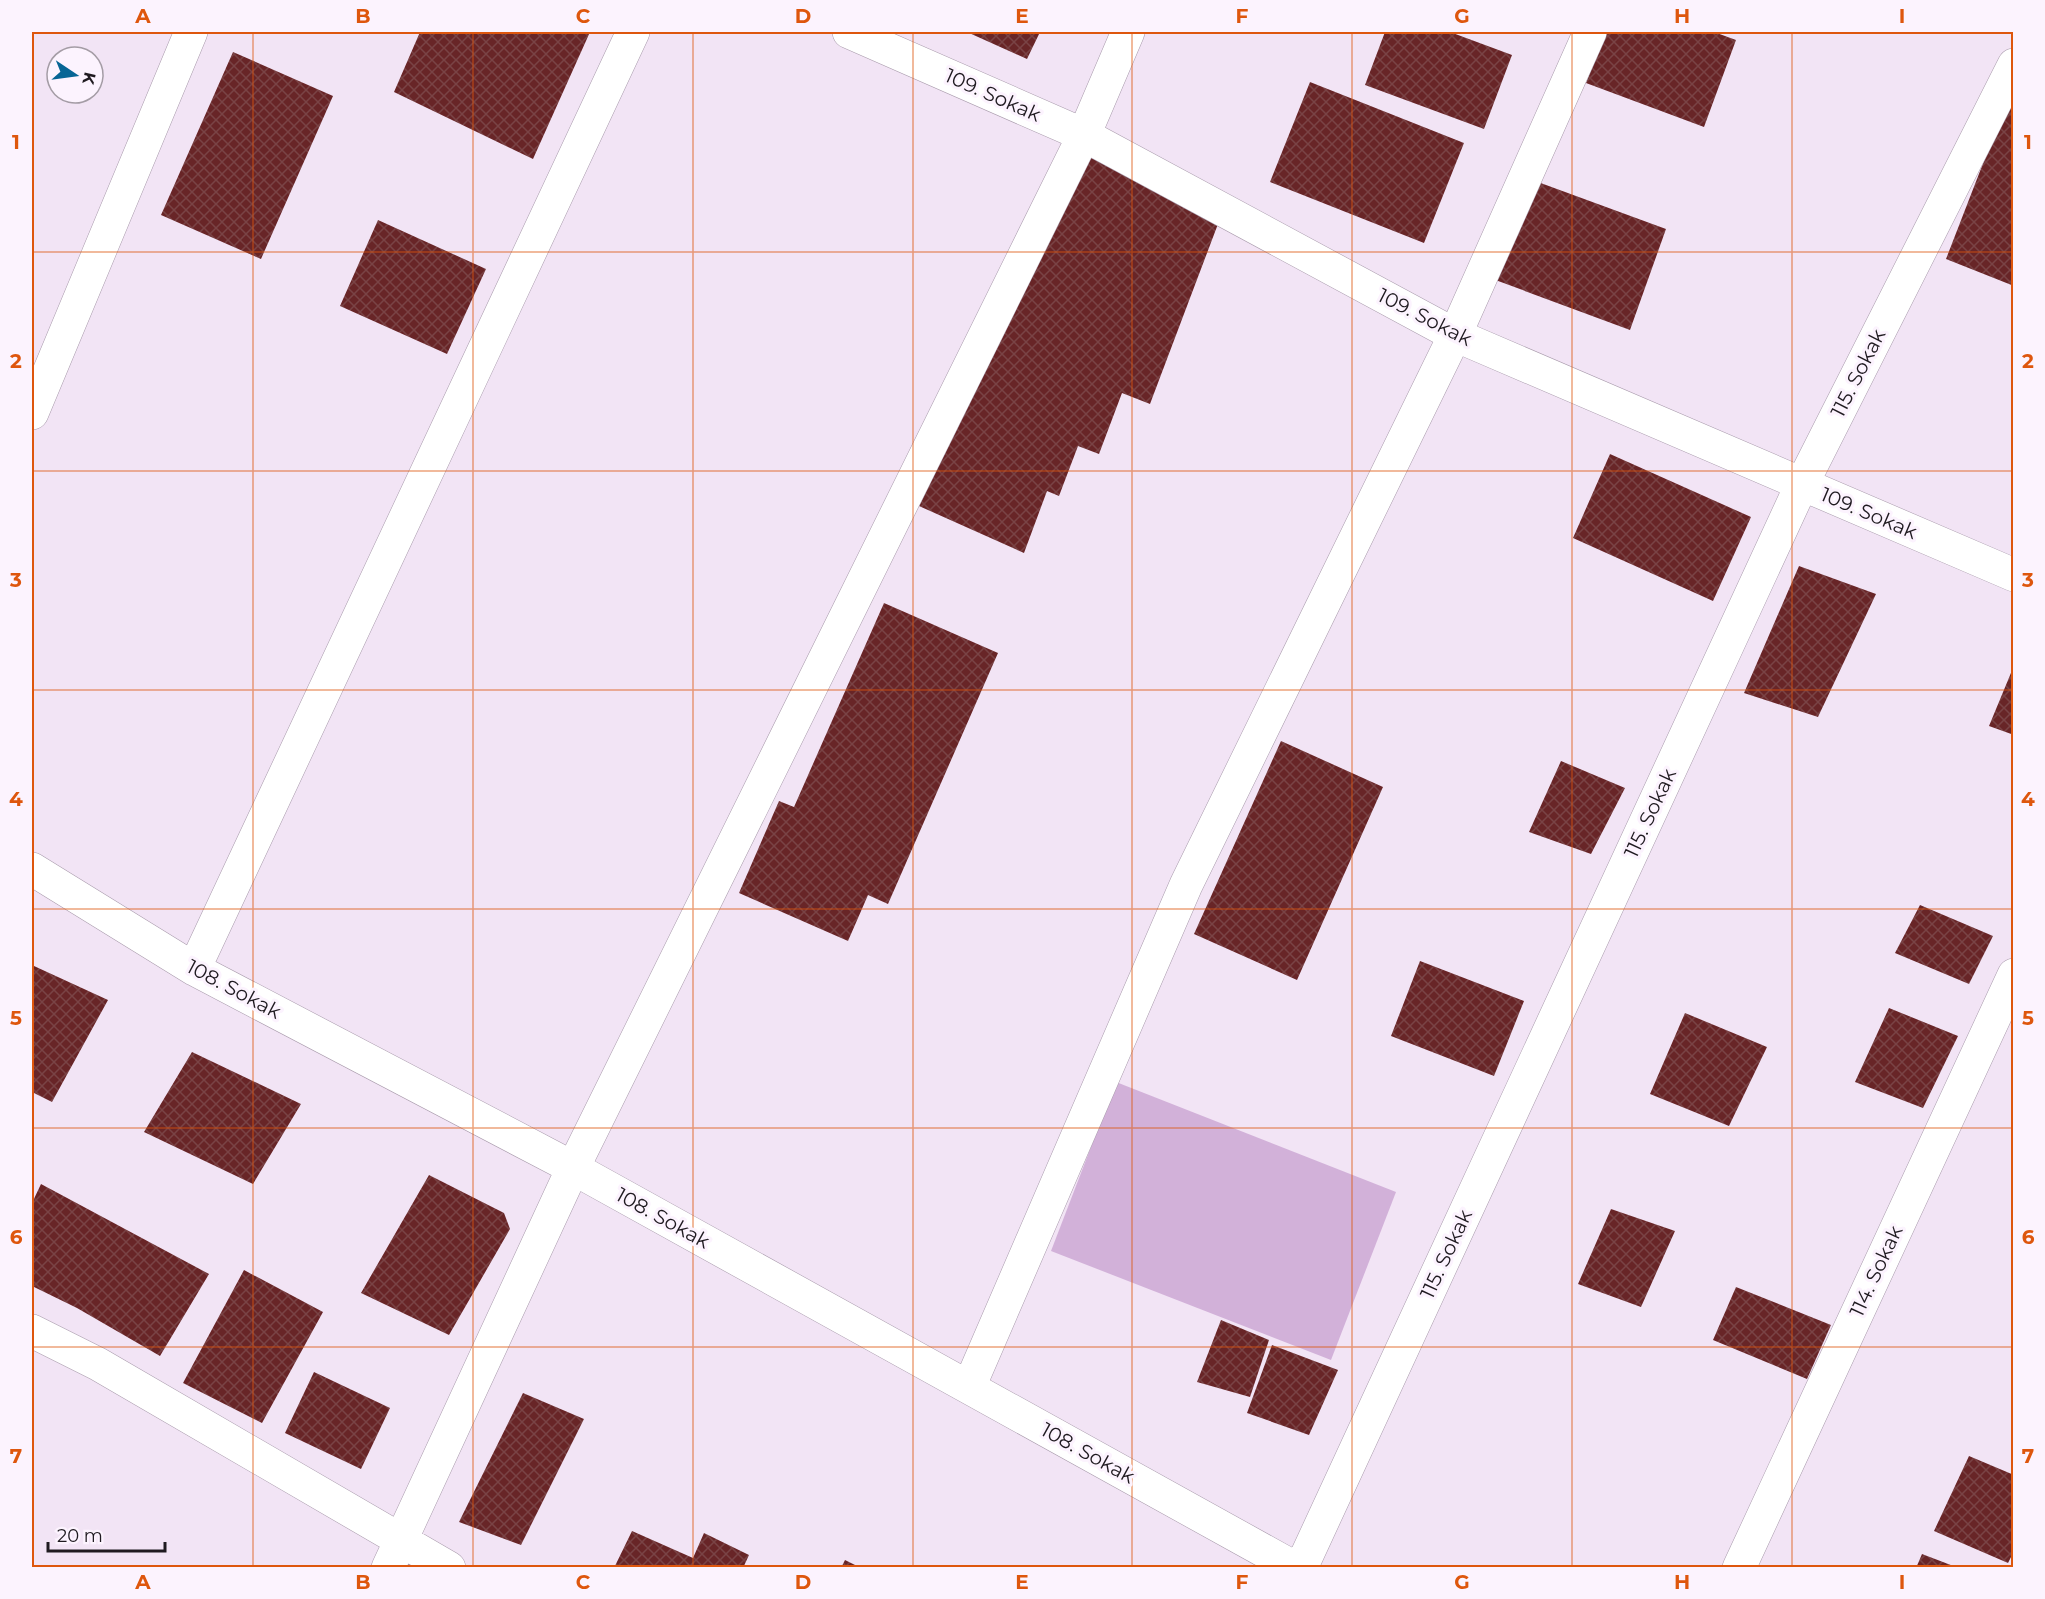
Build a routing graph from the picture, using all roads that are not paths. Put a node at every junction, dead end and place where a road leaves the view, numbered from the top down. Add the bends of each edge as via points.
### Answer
1 (191, 32) edge
2 (633, 32) edge
3 (849, 32) edge
4 (1128, 32) edge
5 (1590, 32) edge
6 (2013, 65) edge
7 (1084, 135) junction
8 (1455, 335) junction
9 (32, 413) edge
10 (1802, 484) junction
11 (2013, 575) edge
12 (32, 868) edge
13 (194, 969) junction
14 (2013, 975) edge
15 (573, 1168) junction
16 (32, 1331) edge
17 (969, 1387) junction
18 (394, 1554) edge
19 (449, 1568) edge
20 (1295, 1568) edge
21 (1301, 1568) edge
22 (1740, 1568) edge

1 - 9 street
2 - 13 street
3 - 7 street, 109. Sokak
4 - 7 street
5 - 8 street
6 - 10 street, 115. Sokak
7 - 8 street, 109. Sokak
7 - 15 street
8 - 10 street, 109. Sokak
8 - 17 street via 1186,885
10 - 11 street, 109. Sokak
10 - 21 street, 115. Sokak
12 - 13 street, 108. Sokak
13 - 15 street, 108. Sokak
14 - 22 street, 114. Sokak
15 - 17 street, 108. Sokak
15 - 18 street
16 - 18 street via 98,1364
17 - 20 street, 108. Sokak
18 - 19 street

